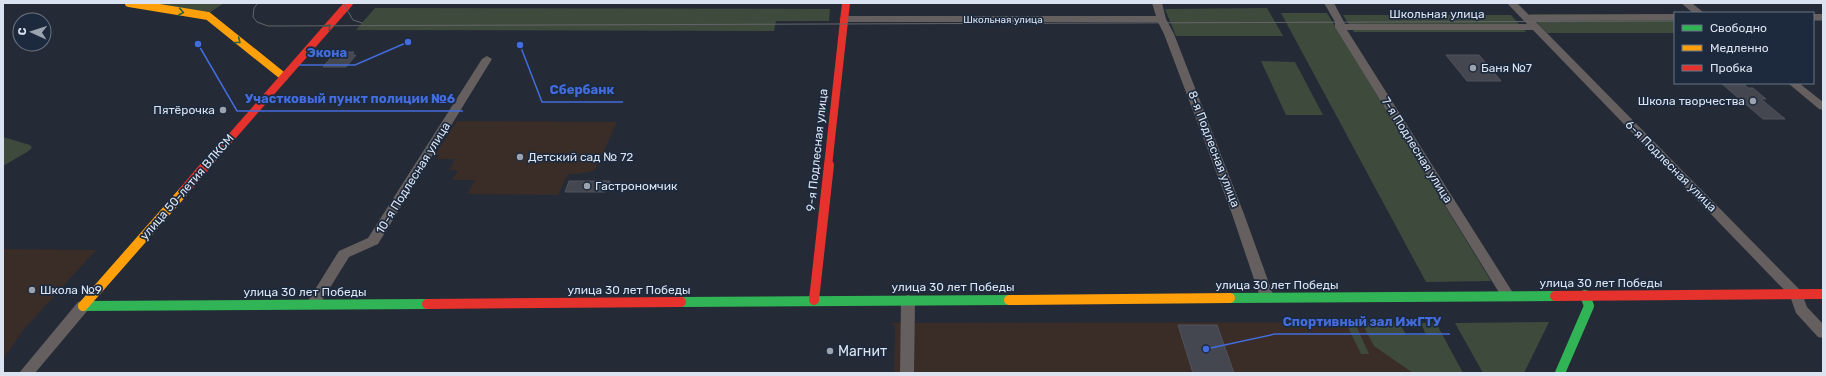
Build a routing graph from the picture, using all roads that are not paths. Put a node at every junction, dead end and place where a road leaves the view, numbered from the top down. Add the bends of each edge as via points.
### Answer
1 (129, 3) edge
2 (349, 3) edge
3 (846, 3) edge
4 (1157, 3) edge
5 (1328, 3) edge
6 (1512, 3) edge
7 (1686, 3) edge
8 (1698, 12) edge
9 (1674, 17) edge
10 (1526, 18) junction
11 (844, 19) junction
12 (1161, 19) junction
13 (1340, 27) junction
14 (1534, 27) junction
15 (487, 59) dead end
16 (284, 77) junction
17 (1794, 84) edge
18 (1823, 107) edge
19 (1796, 294) junction
20 (1823, 294) edge
21 (1585, 295) junction
22 (1508, 296) junction
23 (1267, 297) junction
24 (814, 300) junction
25 (908, 300) junction
26 (313, 304) junction
27 (83, 306) junction
28 (1823, 333) edge
29 (26, 373) edge
30 (907, 373) edge
31 (1560, 373) edge

1 -> 16 main road via 208,16
16 -> 2 main road, улица 50-летия ВЛКСМ
3 - 11 main road, 9-я Подлесная улица
4 - 12 street, 8-я Подлесная улица
5 - 13 street, 7-я Подлесная улица via 1340,22
6 - 10 street, 6-я Подлесная улица
7 - 8 street
9 - 10 street
10 - 14 street, 6-я Подлесная улица
11 - 12 street, Школьная улица
11 - 24 main road, 9-я Подлесная улица
12 - 23 street, 8-я Подлесная улица via 1204,122
13 - 14 street, Школьная улица
13 - 22 street, 7-я Подлесная улица
14 - 19 street, 6-я Подлесная улица
15 - 26 street, 10-я Подлесная улица via 373,241 344,254
16 - 27 main road, улица 50-летия ВЛКСМ
17 - 18 street
19 - 20 main road, улица 30 лет Победы
19 - 21 main road, улица 30 лет Победы
19 - 28 street, 6-я Подлесная улица via 1801,310
21 - 22 main road, улица 30 лет Победы
21 - 31 main road via 1589,306
22 - 23 main road, улица 30 лет Победы
23 - 25 main road, улица 30 лет Победы
24 - 25 main road, улица 30 лет Победы
24 - 26 main road, улица 30 лет Победы
25 - 30 street
26 - 27 main road, улица 30 лет Победы
27 - 29 street, улица 50-летия ВЛКСМ

